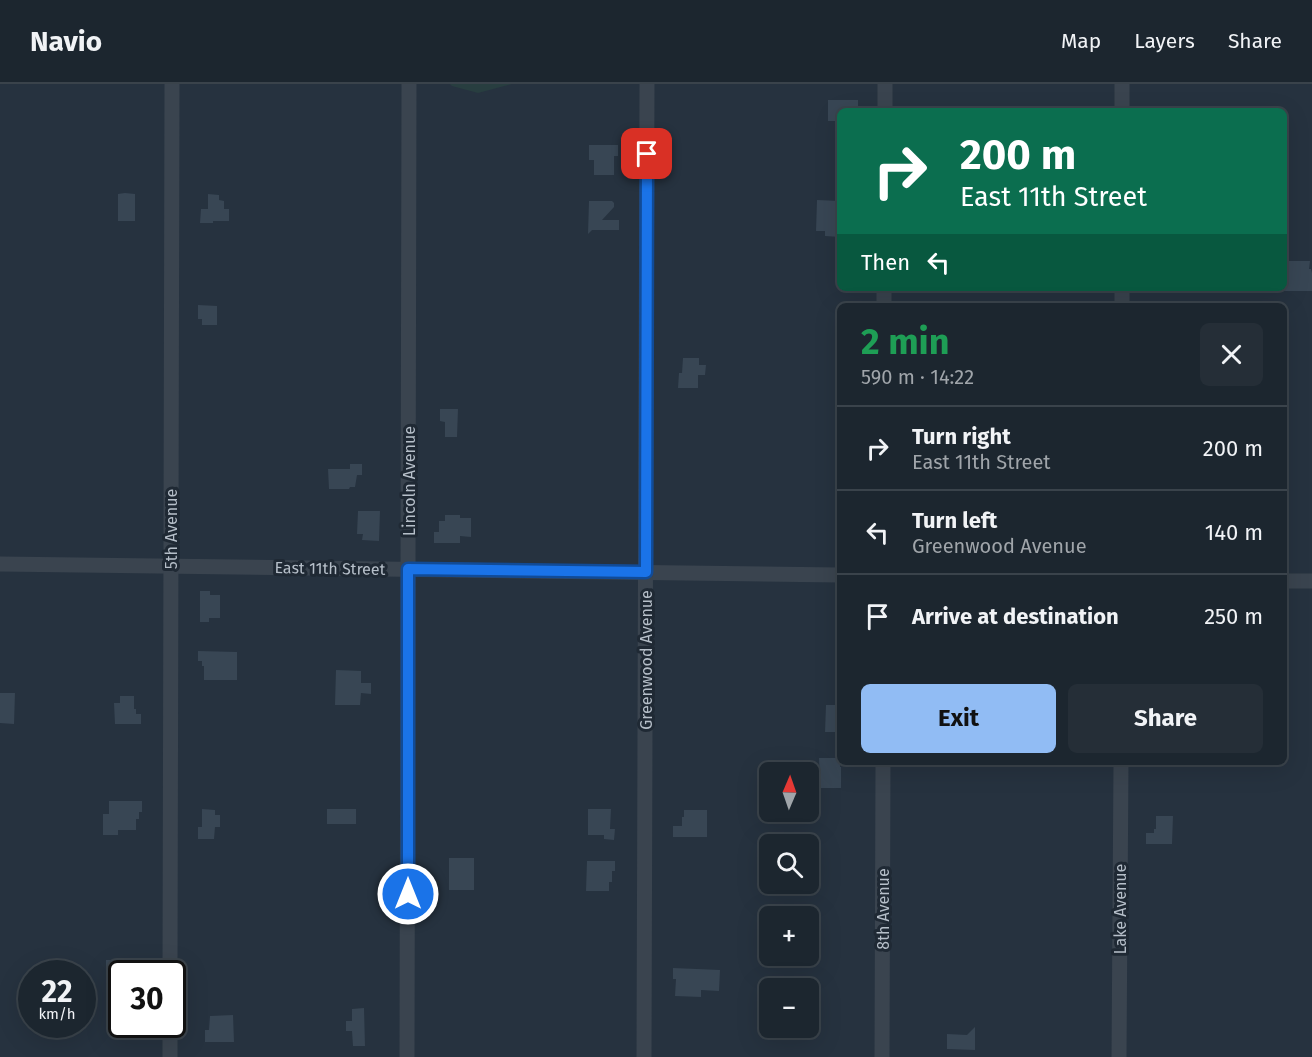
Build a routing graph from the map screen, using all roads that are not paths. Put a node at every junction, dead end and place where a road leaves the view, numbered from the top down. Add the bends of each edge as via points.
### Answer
1 (172, 84) edge
2 (409, 84) edge
3 (647, 84) edge
4 (885, 84) edge
5 (1122, 84) edge
6 (885, 108) edge
7 (1122, 108) edge
8 (0, 564) edge
9 (171, 567) junction
10 (408, 569) junction
11 (646, 572) junction
12 (837, 575) edge
13 (1287, 581) edge
14 (1312, 581) edge
15 (883, 765) edge
16 (1121, 765) edge
17 (170, 960) edge
18 (170, 1038) edge
19 (170, 1057) edge
20 (407, 1057) edge
21 (644, 1057) edge
22 (882, 1057) edge
23 (1119, 1057) edge

1 - 9 street, 5th Avenue
2 - 10 street, Lincoln Avenue
3 - 11 street, Greenwood Avenue
4 - 6 street
5 - 7 street
8 - 9 street, East 11th Street
9 - 10 street, East 11th Street
9 - 17 street, 5th Avenue
10 - 11 street, East 11th Street
10 - 20 street, Lincoln Avenue
11 - 12 street, East 11th Street
11 - 21 street, Greenwood Avenue
13 - 14 street
15 - 22 street, 8th Avenue
16 - 23 street, Lake Avenue
18 - 19 street

